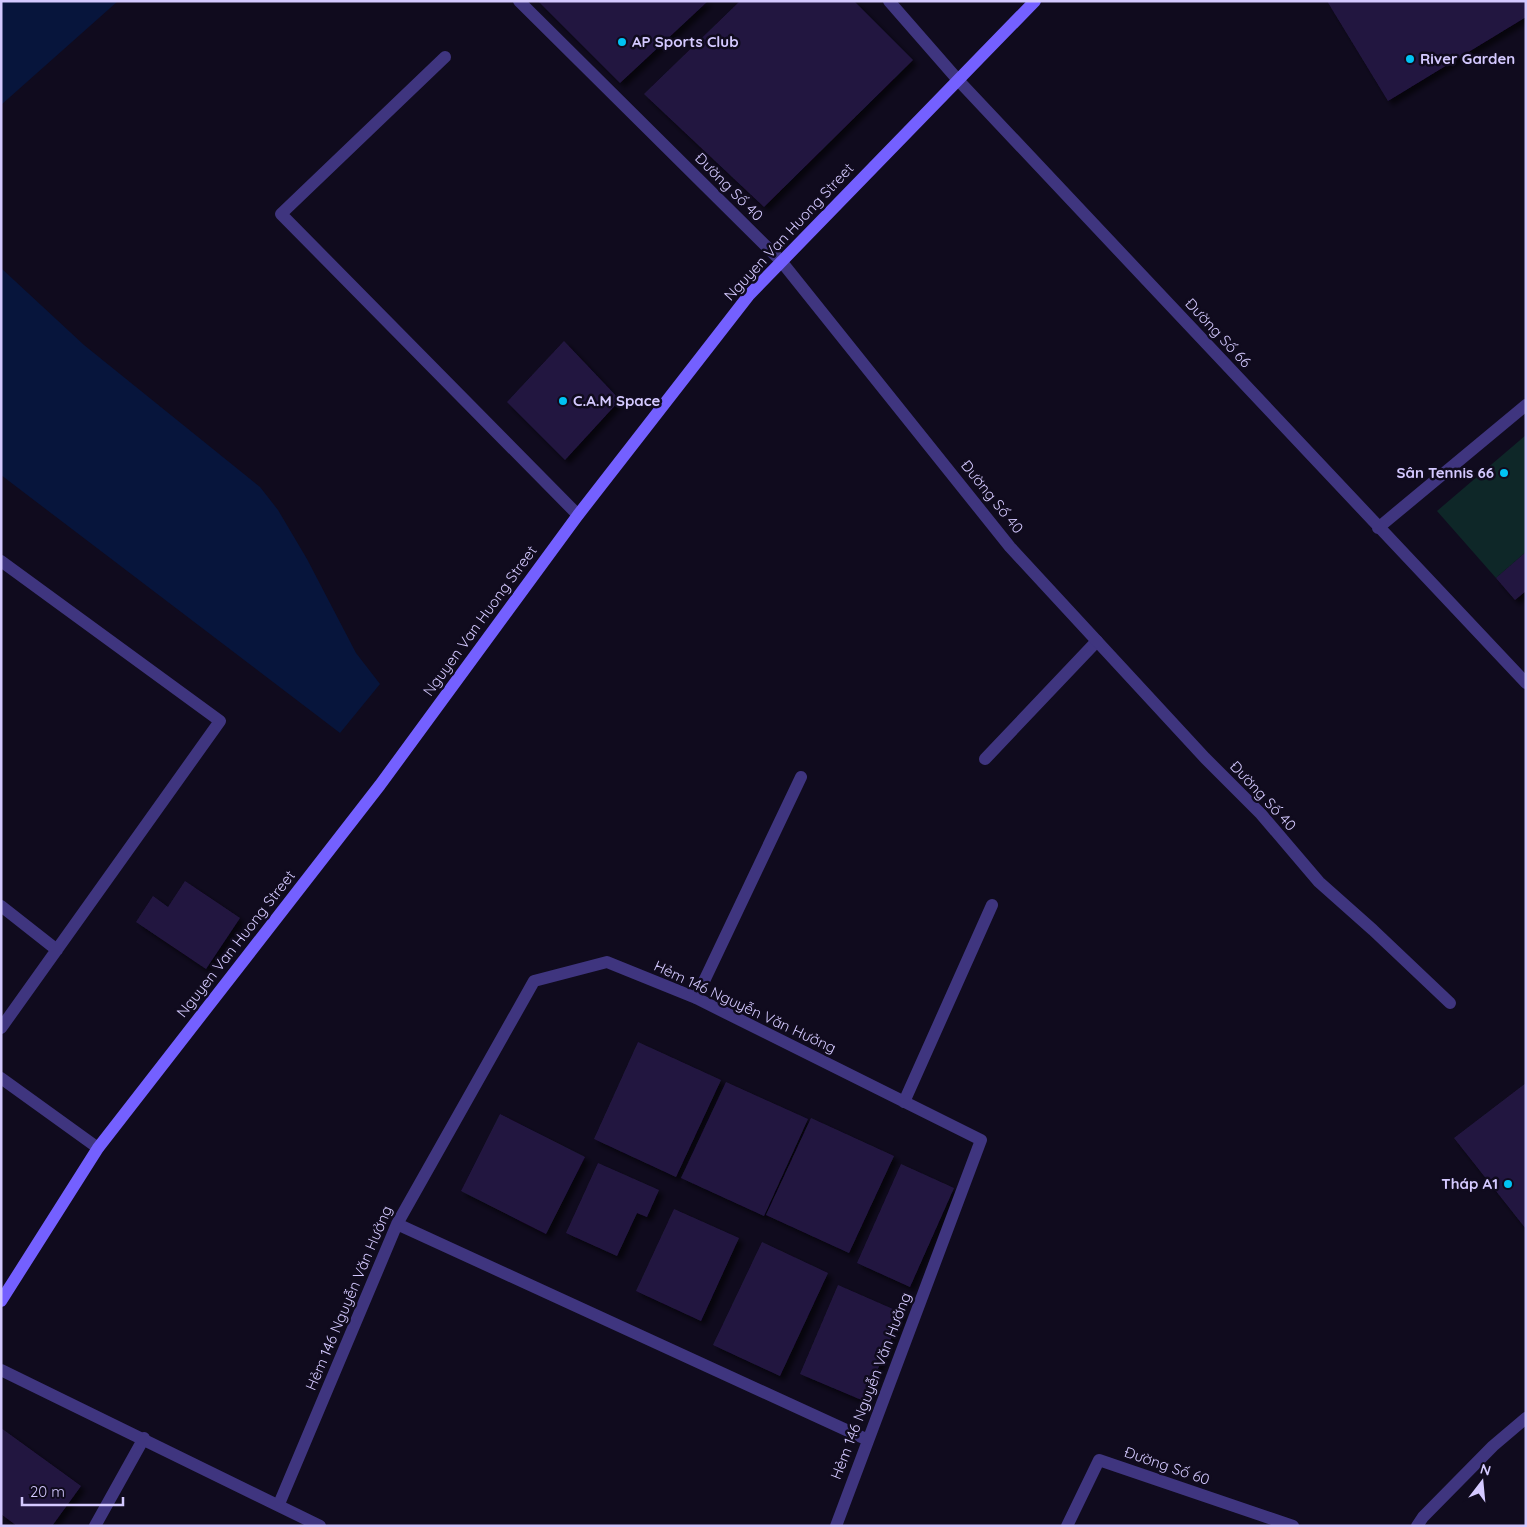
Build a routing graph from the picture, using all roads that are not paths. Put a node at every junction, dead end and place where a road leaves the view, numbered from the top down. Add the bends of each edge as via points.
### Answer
1 (519, 1) edge
2 (889, 1) edge
3 (1035, 1) edge
4 (445, 58) dead end
5 (958, 80) junction
6 (781, 261) junction
7 (1526, 405) edge
8 (578, 515) junction
9 (1378, 528) junction
10 (1, 561) edge
11 (1097, 641) junction
12 (1526, 683) edge
13 (985, 759) dead end
14 (801, 777) dead end
15 (992, 905) dead end
16 (1, 906) edge
17 (57, 950) junction
18 (696, 998) junction
19 (1450, 1003) dead end
20 (1, 1028) edge
21 (1, 1078) edge
22 (904, 1102) junction
23 (98, 1148) junction
24 (397, 1224) junction
25 (1, 1302) edge
26 (1, 1370) edge
27 (1526, 1418) edge
28 (144, 1438) junction
29 (868, 1440) junction
30 (278, 1504) junction
31 (1420, 1521) edge
32 (95, 1526) edge
33 (320, 1526) edge
34 (836, 1526) edge
35 (1067, 1526) edge
36 (1293, 1526) edge

1 - 6 street, Đường Số 40
2 - 5 street, Đường Số 66
3 - 5 main road, Nguyen Van Huong Street
4 - 8 street via 281,214
5 - 6 main road, Nguyen Van Huong Street
5 - 9 street, Đường Số 66
6 - 8 main road, Nguyen Van Huong Street via 749,295
6 - 11 street, Đường Số 40 via 1010,547
7 - 9 street
8 - 23 main road, Nguyen Van Huong Street via 380,785
9 - 12 street, Đường Số 66
10 - 17 street via 220,721
11 - 13 street
11 - 19 street, Đường Số 40 via 1205,758 1262,814 1319,882
14 - 18 street
15 - 22 street
16 - 17 street
17 - 20 street
18 - 22 street, Hẻm 146 Nguyễn Văn Hưởng
18 - 24 street, Hẻm 146 Nguyễn Văn Hưởng via 607,962 534,981
21 - 23 street
22 - 29 street, Hẻm 146 Nguyễn Văn Hưởng via 981,1140
23 - 25 main road, Nguyen Van Huong Street
24 - 29 street
24 - 30 street, Hẻm 146 Nguyễn Văn Hưởng
26 - 28 street
27 - 31 street via 1493,1446
28 - 30 street
28 - 32 street
29 - 34 street, Hẻm 146 Nguyễn Văn Hưởng
30 - 33 street
35 - 36 street, Đường Số 60 via 1099,1460

